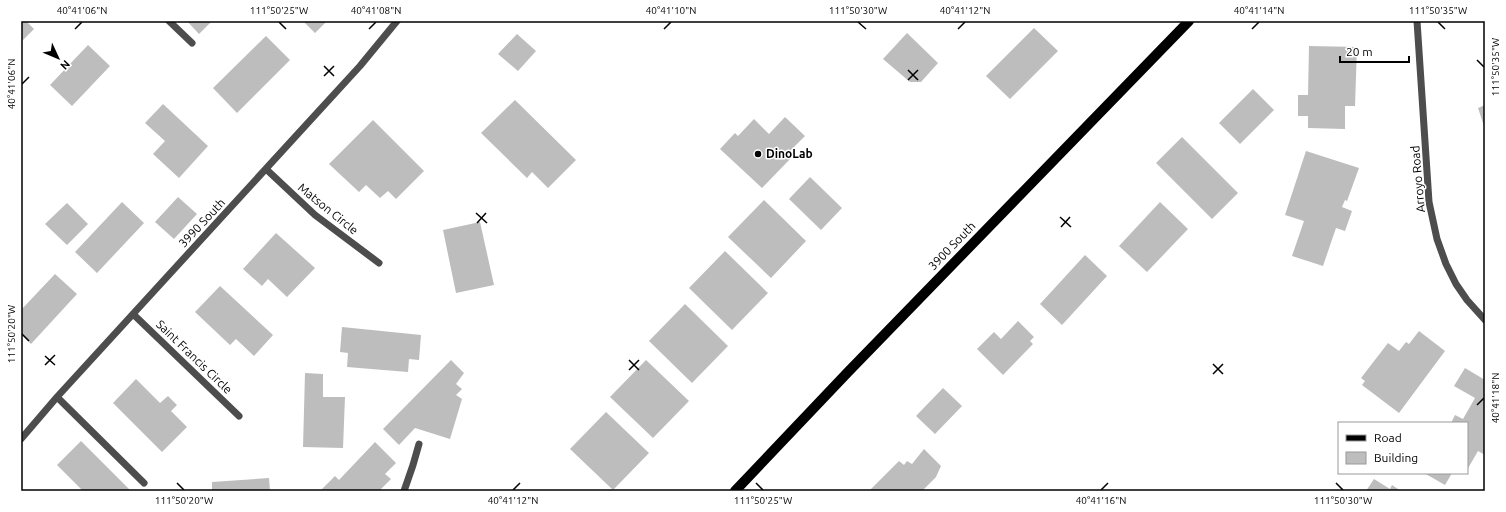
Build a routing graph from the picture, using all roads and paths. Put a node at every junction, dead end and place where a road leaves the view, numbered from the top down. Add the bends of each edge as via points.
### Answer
1 (169, 21) edge
2 (397, 21) edge
3 (1189, 21) edge
4 (1417, 21) edge
5 (192, 43) dead end
6 (266, 169) junction
7 (379, 262) dead end
8 (133, 314) junction
9 (1485, 320) edge
10 (57, 397) junction
11 (239, 416) dead end
12 (21, 439) edge
13 (419, 444) dead end
14 (144, 482) dead end
15 (404, 491) edge
16 (735, 491) edge

1 - 5 street
2 - 6 street, 3990 South via 360,66
3 - 16 main road, 3900 South
4 - 9 street, Arroyo Road via 1429,202 1446,264 1467,300
6 - 7 street, Matson Circle via 315,215
6 - 8 street, 3990 South
8 - 10 street, 3990 South
8 - 11 street, Saint Francis Circle
10 - 12 street, 3990 South
10 - 14 street
13 - 15 street

